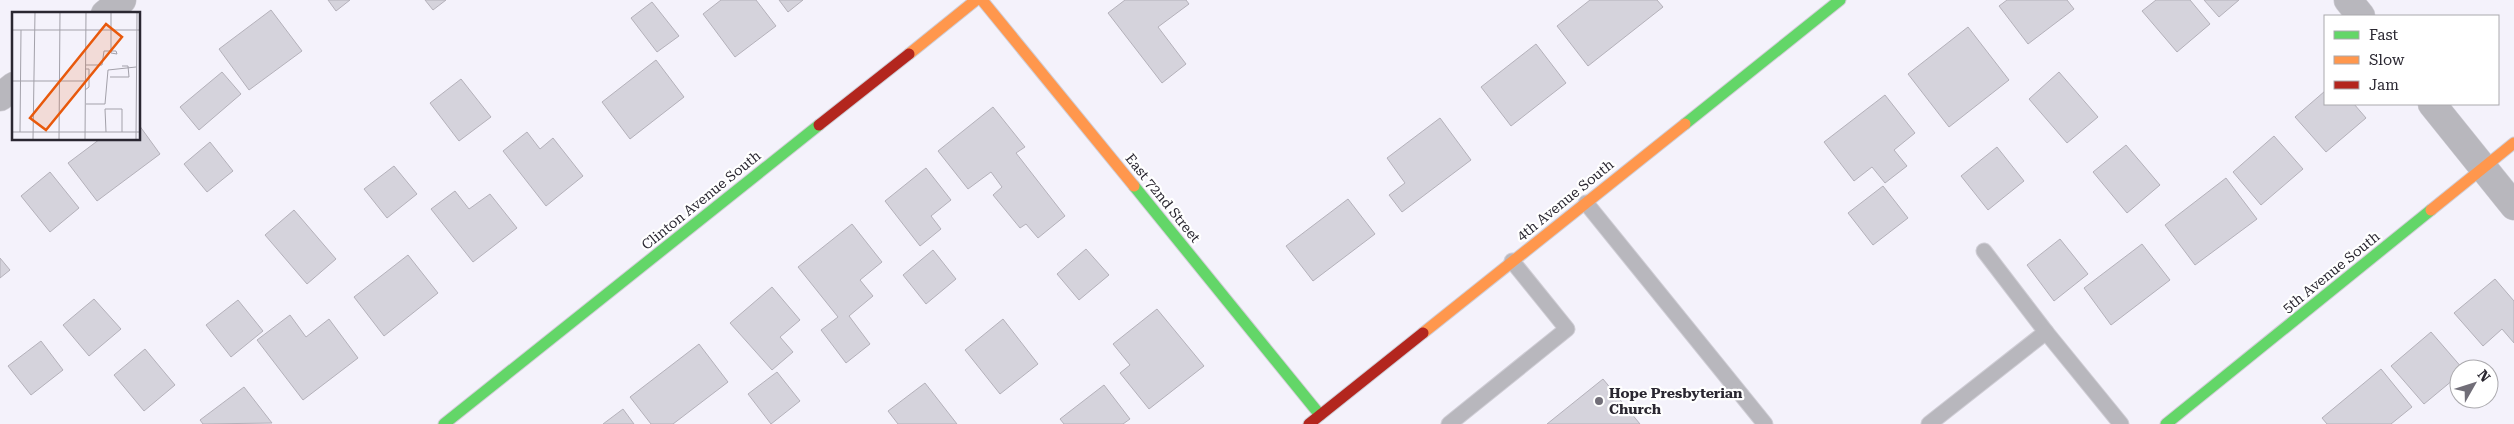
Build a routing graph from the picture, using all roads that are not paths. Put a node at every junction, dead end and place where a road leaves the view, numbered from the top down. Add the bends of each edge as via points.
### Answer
1 (122, 0) edge
2 (976, 0) edge
3 (982, 0) edge
4 (1840, 0) edge
5 (2348, 0) edge
6 (107, 12) edge
7 (2360, 15) edge
8 (12, 88) edge
9 (0, 97) edge
10 (2433, 105) edge
11 (2514, 143) edge
12 (2484, 168) junction
13 (1586, 203) junction
14 (2514, 206) edge
15 (1984, 252) dead end
16 (1512, 261) junction
17 (2046, 332) junction
18 (1320, 415) junction
19 (444, 424) edge
20 (1309, 424) edge
21 (1449, 424) edge
22 (1765, 424) edge
23 (1929, 424) edge
24 (2121, 424) edge
25 (2166, 424) edge

1 - 6 street
2 - 19 street, Clinton Avenue South
3 - 18 street, East 72nd Street
4 - 13 street, 4th Avenue South
5 - 7 street
8 - 9 street
10 - 12 street
11 - 12 street, 5th Avenue South
12 - 14 street
12 - 25 street, 5th Avenue South
13 - 16 street, 4th Avenue South
13 - 22 lane
15 - 17 lane
16 - 18 street, 4th Avenue South
16 - 21 lane via 1567,329
17 - 23 lane
17 - 24 lane
18 - 20 street, 4th Avenue South

